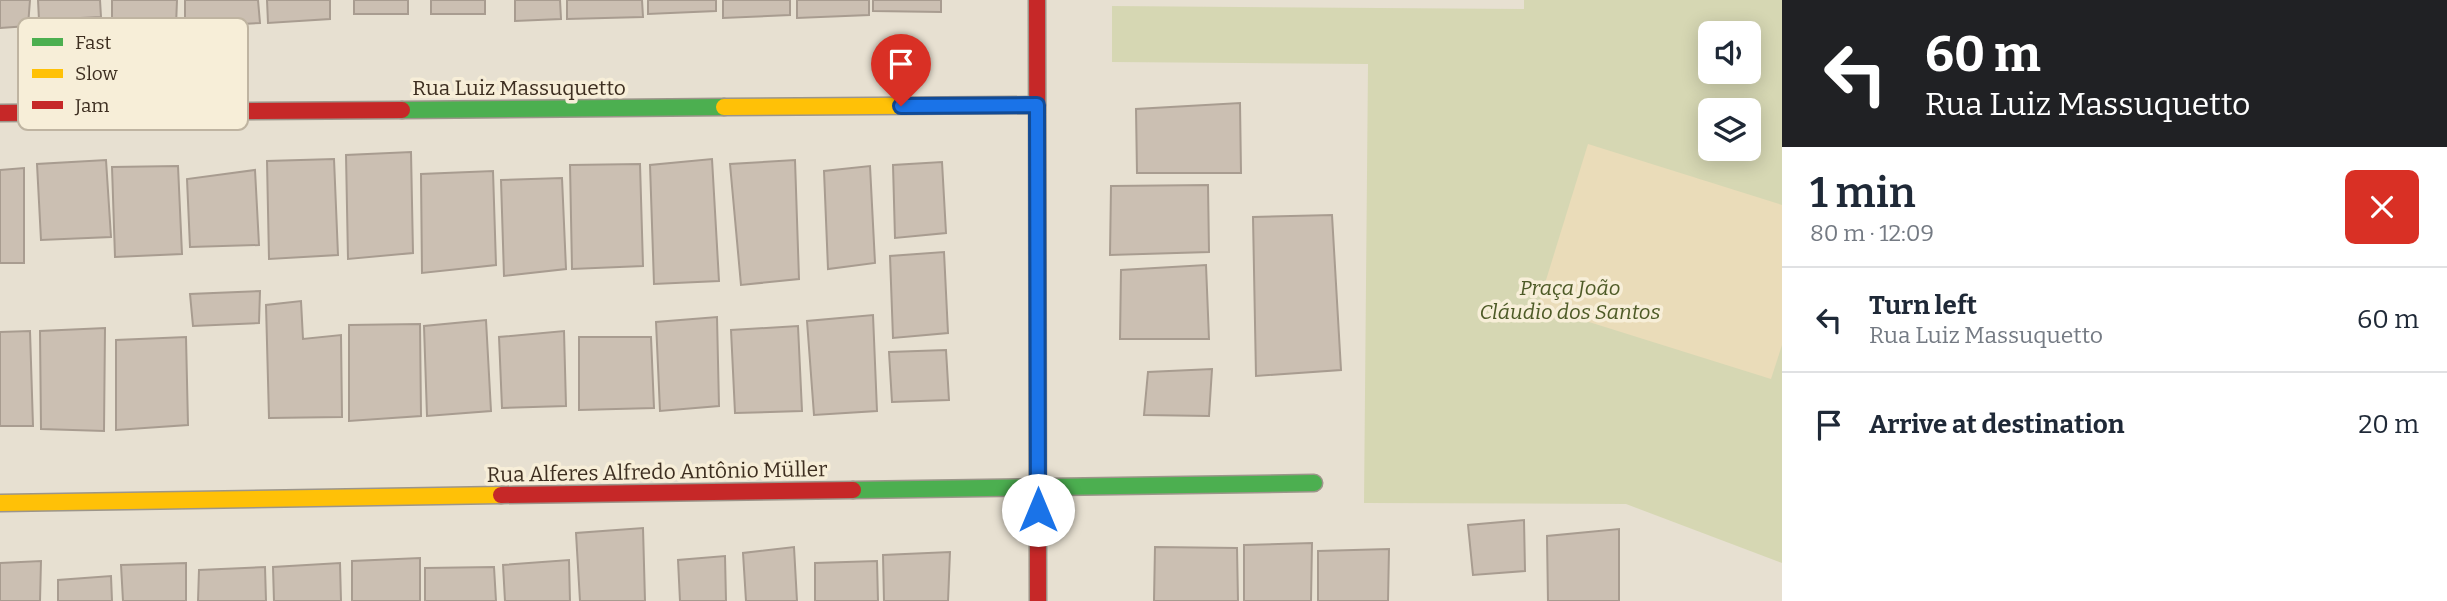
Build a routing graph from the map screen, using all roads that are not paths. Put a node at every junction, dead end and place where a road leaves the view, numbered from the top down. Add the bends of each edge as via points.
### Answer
1 (1037, 0) edge
2 (1037, 105) junction
3 (248, 111) edge
4 (0, 113) edge
5 (18, 113) edge
6 (1314, 483) dead end
7 (1038, 488) junction
8 (0, 503) edge
9 (1038, 601) edge

1 - 2 street
2 - 3 street, Rua Luiz Massuquetto
2 - 7 street
4 - 5 street, Rua Luiz Massuquetto
6 - 7 street, Rua Alferes Alfredo Antônio Müller
7 - 8 street, Rua Alferes Alfredo Antônio Müller
7 - 9 street

